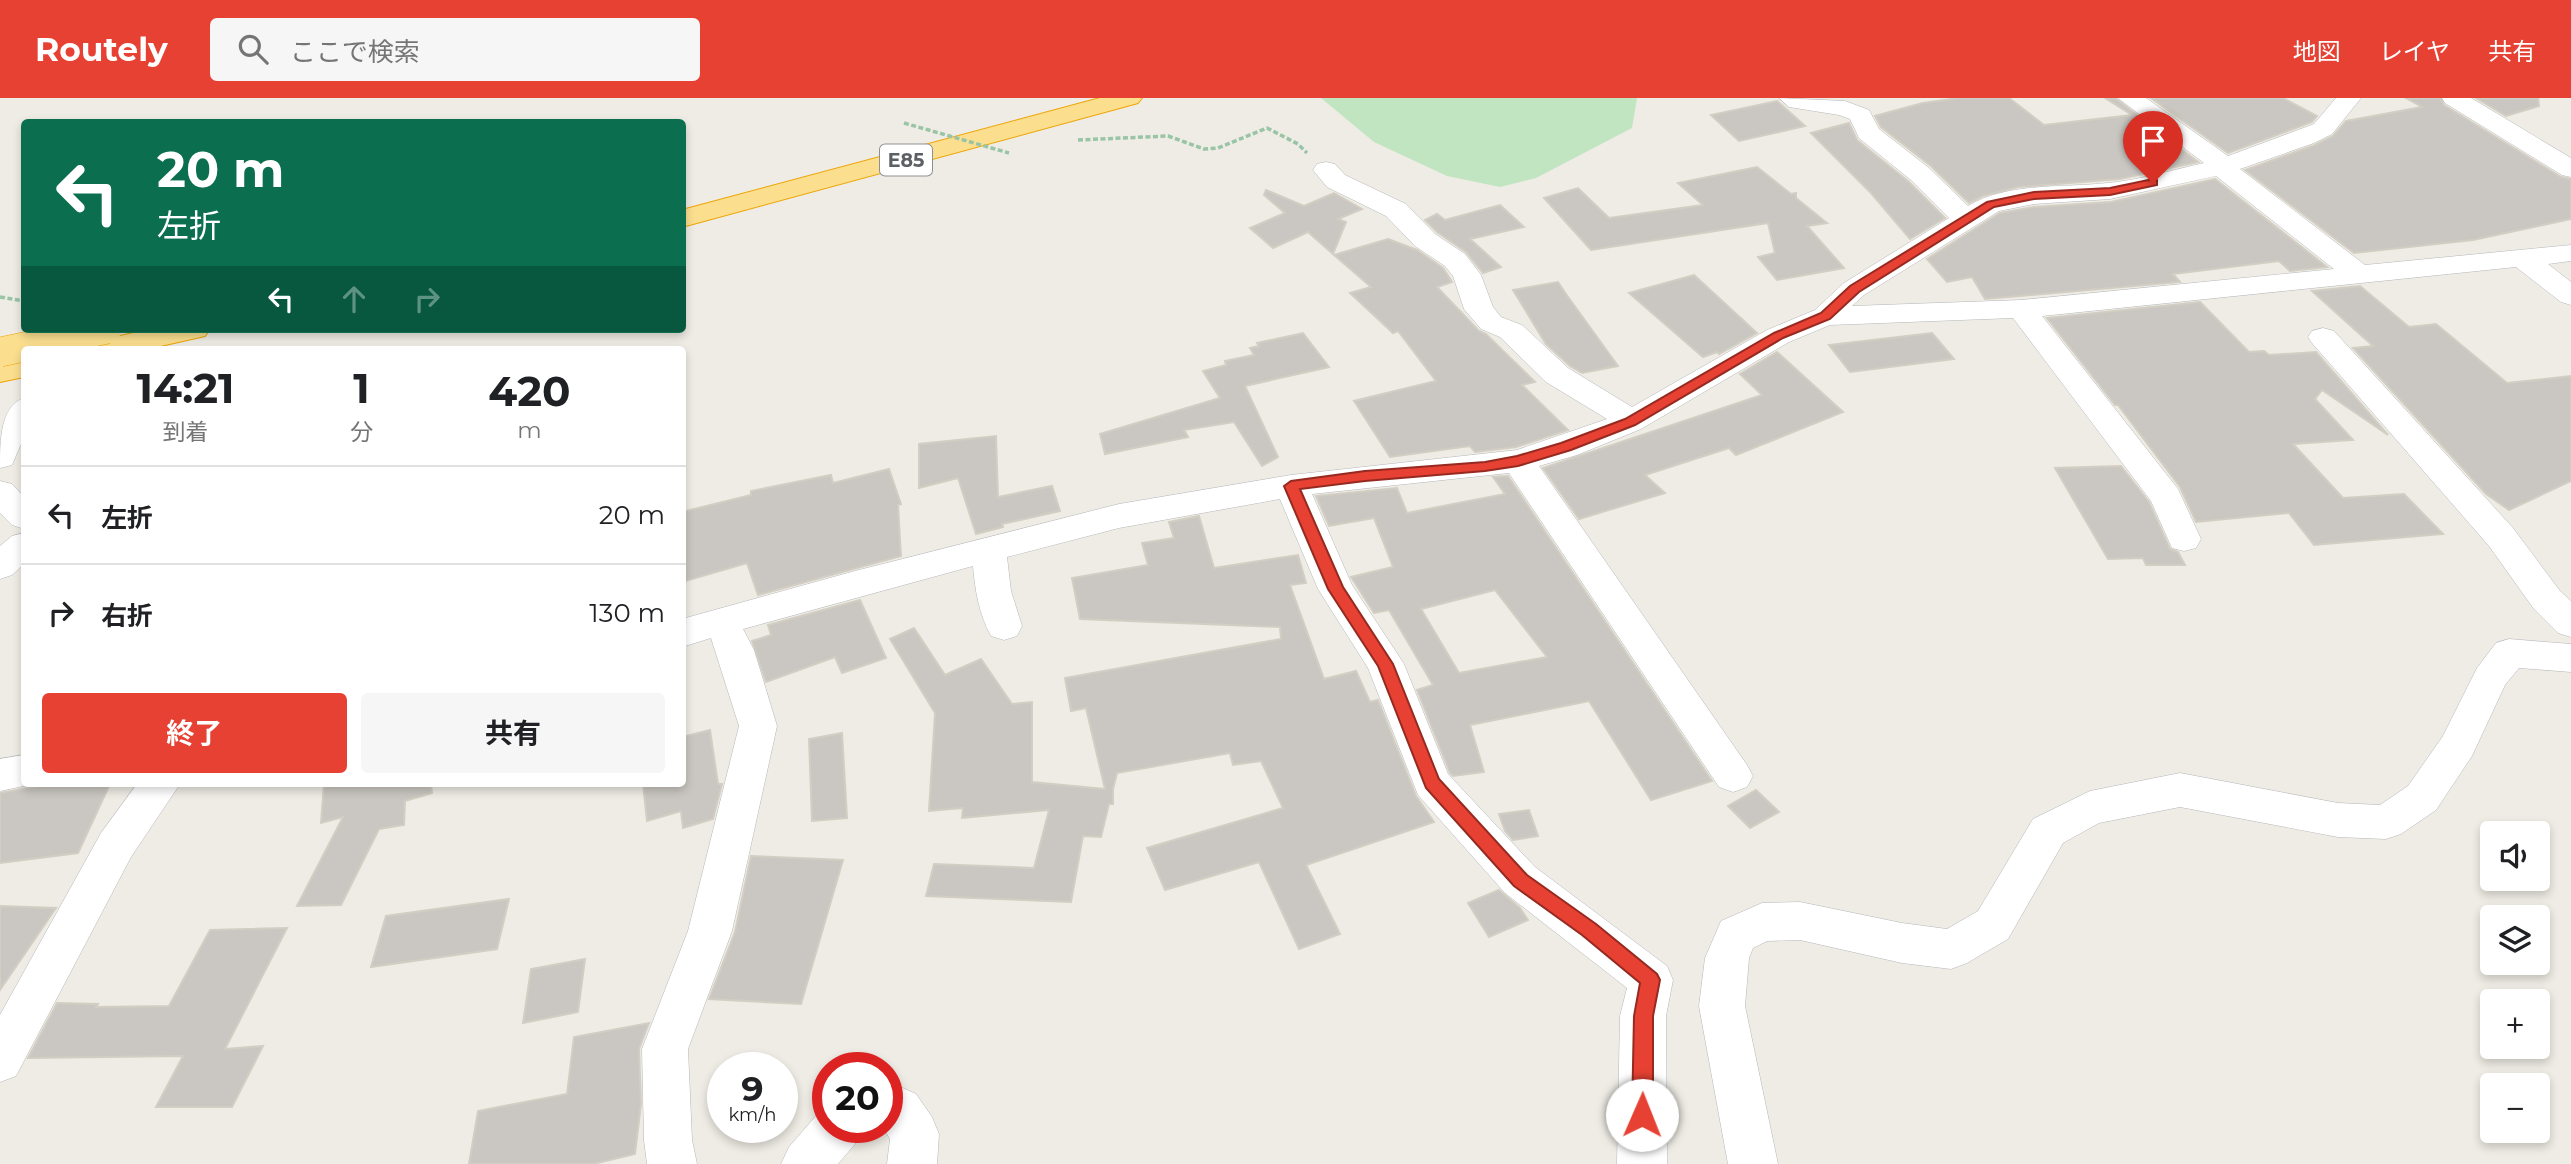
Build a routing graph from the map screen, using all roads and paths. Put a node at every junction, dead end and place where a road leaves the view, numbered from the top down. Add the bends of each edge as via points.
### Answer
1 (1073, 98) edge
2 (1129, 98) edge
3 (1791, 98) edge
4 (2130, 98) edge
5 (2349, 98) edge
6 (2454, 98) edge
7 (1859, 107) edge
8 (904, 123) dead end
9 (1073, 141) dead end
10 (1009, 153) dead end
11 (2222, 166) junction
12 (2571, 169) edge
13 (1326, 170) joint
14 (686, 200) edge
15 (686, 218) edge
16 (1965, 218) junction
17 (2571, 253) edge
18 (2521, 257) junction
19 (2360, 275) junction
20 (2571, 296) edge
21 (0, 297) edge
22 (21, 300) edge
23 (2021, 309) junction
24 (1825, 316) junction
25 (88, 333) edge
26 (176, 333) edge
27 (2323, 337) dead end
28 (28, 346) edge
29 (118, 346) edge
30 (21, 347) edge
31 (0, 352) edge
32 (21, 368) edge
33 (0, 372) edge
34 (21, 410) edge
35 (1630, 422) junction
36 (0, 457) edge
37 (1518, 461) junction
38 (1291, 486) junction
39 (0, 492) edge
40 (21, 514) edge
41 (2184, 540) dead end
42 (21, 548) edge
43 (989, 551) junction
44 (0, 568) edge
45 (21, 578) edge
46 (2571, 623) edge
47 (1004, 626) dead end
48 (702, 628) edge
49 (2571, 658) edge
50 (21, 772) edge
51 (0, 775) edge
52 (1732, 776) dead end
53 (158, 787) edge
54 (0, 1060) edge
55 (903, 1116) edge
56 (824, 1143) edge
57 (672, 1164) edge
58 (806, 1164) edge
59 (912, 1164) edge
60 (1642, 1164) edge
61 (1753, 1164) edge

1 - 14 highway, E85
2 - 15 highway, E85
3 - 7 street
4 - 11 street
5 - 11 street via 2323,128 2305,138
6 - 12 street
7 - 16 street via 1868,133 1920,173
8 - 10 path, bridge
9 - 13 path via 1168,136 1204,149 1267,128 1298,144
11 - 16 street via 2110,191 2004,200
11 - 19 street
13 - 35 street via 1336,181 1396,210 1425,240 1455,260 1491,323 1511,331 1557,375
16 - 24 street via 1854,289
17 - 18 street
18 - 19 street
18 - 20 street
19 - 23 street
21 - 22 path
23 - 24 street
23 - 41 street via 2166,497
24 - 35 street via 1778,336
25 - 28 highway, bridge
26 - 29 highway
27 - 46 street
30 - 31 highway, bridge
32 - 33 highway
34 - 36 street
35 - 37 street
37 - 38 street
37 - 52 street
38 - 43 street via 1119,516
38 - 60 street via 1336,589 1385,664 1432,783 1520,880 1651,980 1643,1016
39 - 40 street
42 - 44 street
43 - 47 street via 993,591
43 - 48 street
44 - 45 street
48 - 57 street via 735,650 758,726 710,930 664,1049
49 - 61 street via 2509,653 2490,678 2458,745 2422,797 2386,821 2338,820 2180,790 2090,808 2048,831 1993,925 1951,949 1800,921 1762,922 1736,934 1727,958 1722,1006
50 - 51 street
53 - 54 street via 116,845
55 - 59 street via 915,1134
56 - 58 street

